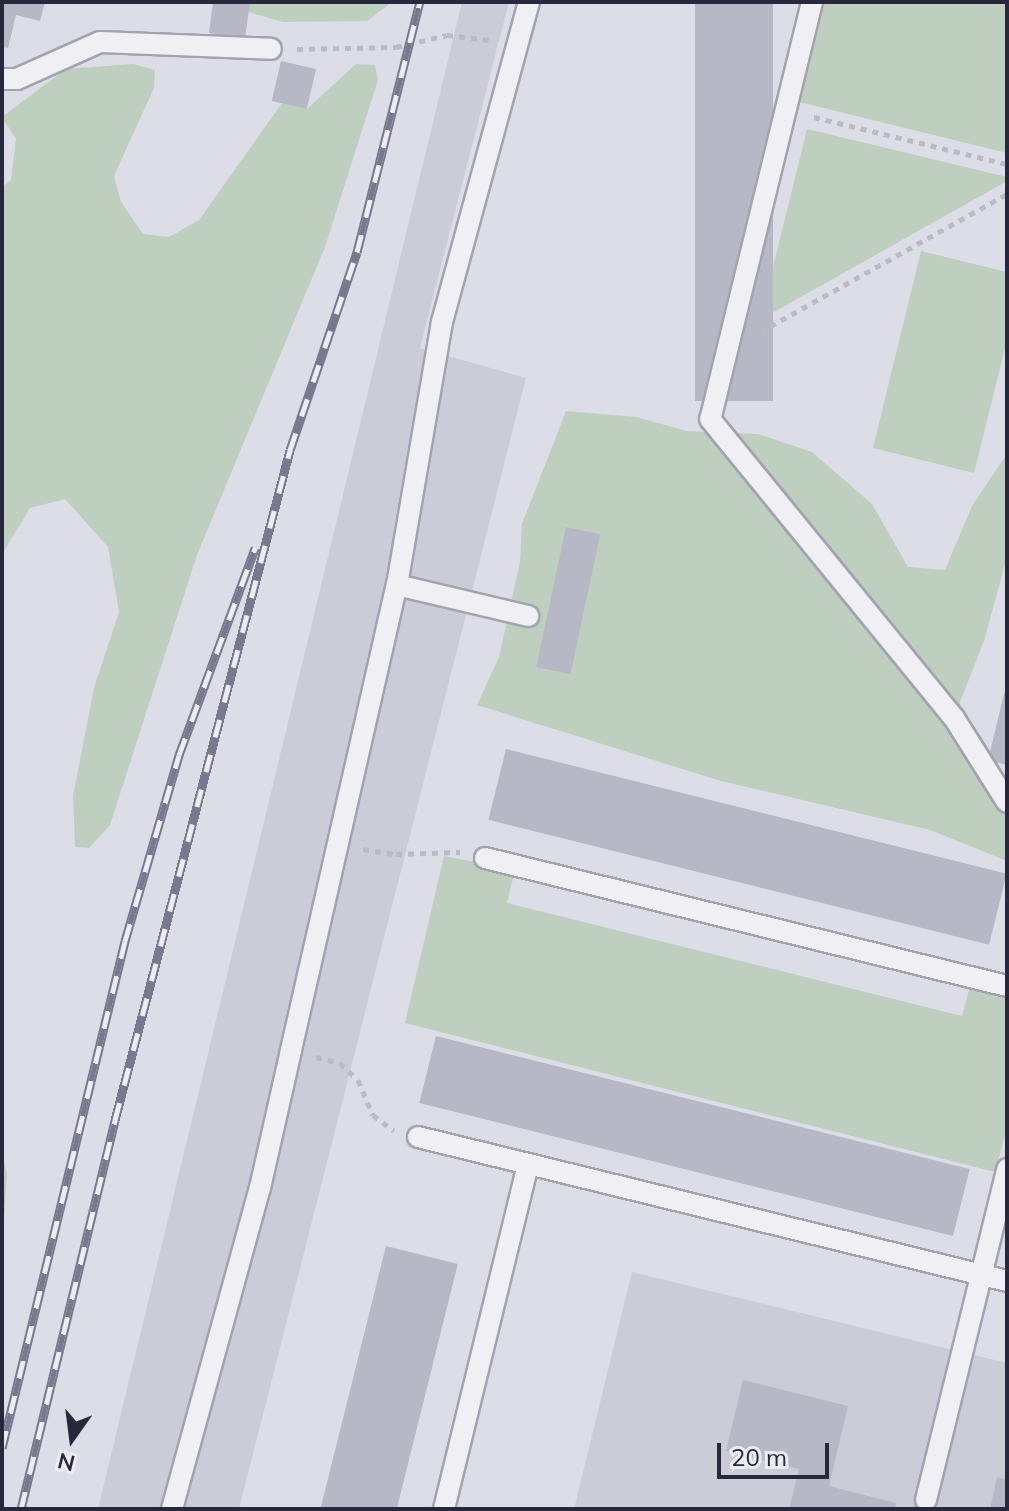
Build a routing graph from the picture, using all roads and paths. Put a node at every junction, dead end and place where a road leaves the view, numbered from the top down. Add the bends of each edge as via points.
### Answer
1 (529, 2) edge
2 (812, 2) edge
3 (517, 48) junction
4 (271, 49) joint
5 (2, 79) edge
6 (786, 110) junction
7 (1007, 164) edge
8 (1007, 194) edge
9 (727, 351) junction
10 (397, 585) junction
11 (528, 616) dead end
12 (1007, 802) edge
13 (338, 845) junction
14 (485, 858) joint
15 (1007, 986) edge
16 (291, 1050) junction
17 (418, 1137) joint
18 (528, 1164) junction
19 (1007, 1169) edge
20 (981, 1275) junction
21 (1007, 1281) edge
22 (926, 1500) dead end
23 (172, 1509) edge
24 (444, 1509) edge

1 - 3 lane
2 - 6 lane
3 - 4 path via 447,35 396,47
3 - 10 lane via 442,322
4 - 5 lane via 100,42 17,79
6 - 7 path
6 - 9 lane
8 - 9 path
9 - 12 lane via 710,419 954,718
10 - 11 lane
10 - 13 lane
13 - 14 path via 396,854 457,851
13 - 16 lane
14 - 15 lane
16 - 17 path via 340,1063 358,1080 373,1115 392,1131
16 - 23 lane via 260,1188
17 - 18 lane
18 - 20 lane
18 - 24 lane
19 - 20 lane
20 - 21 lane
20 - 22 lane

